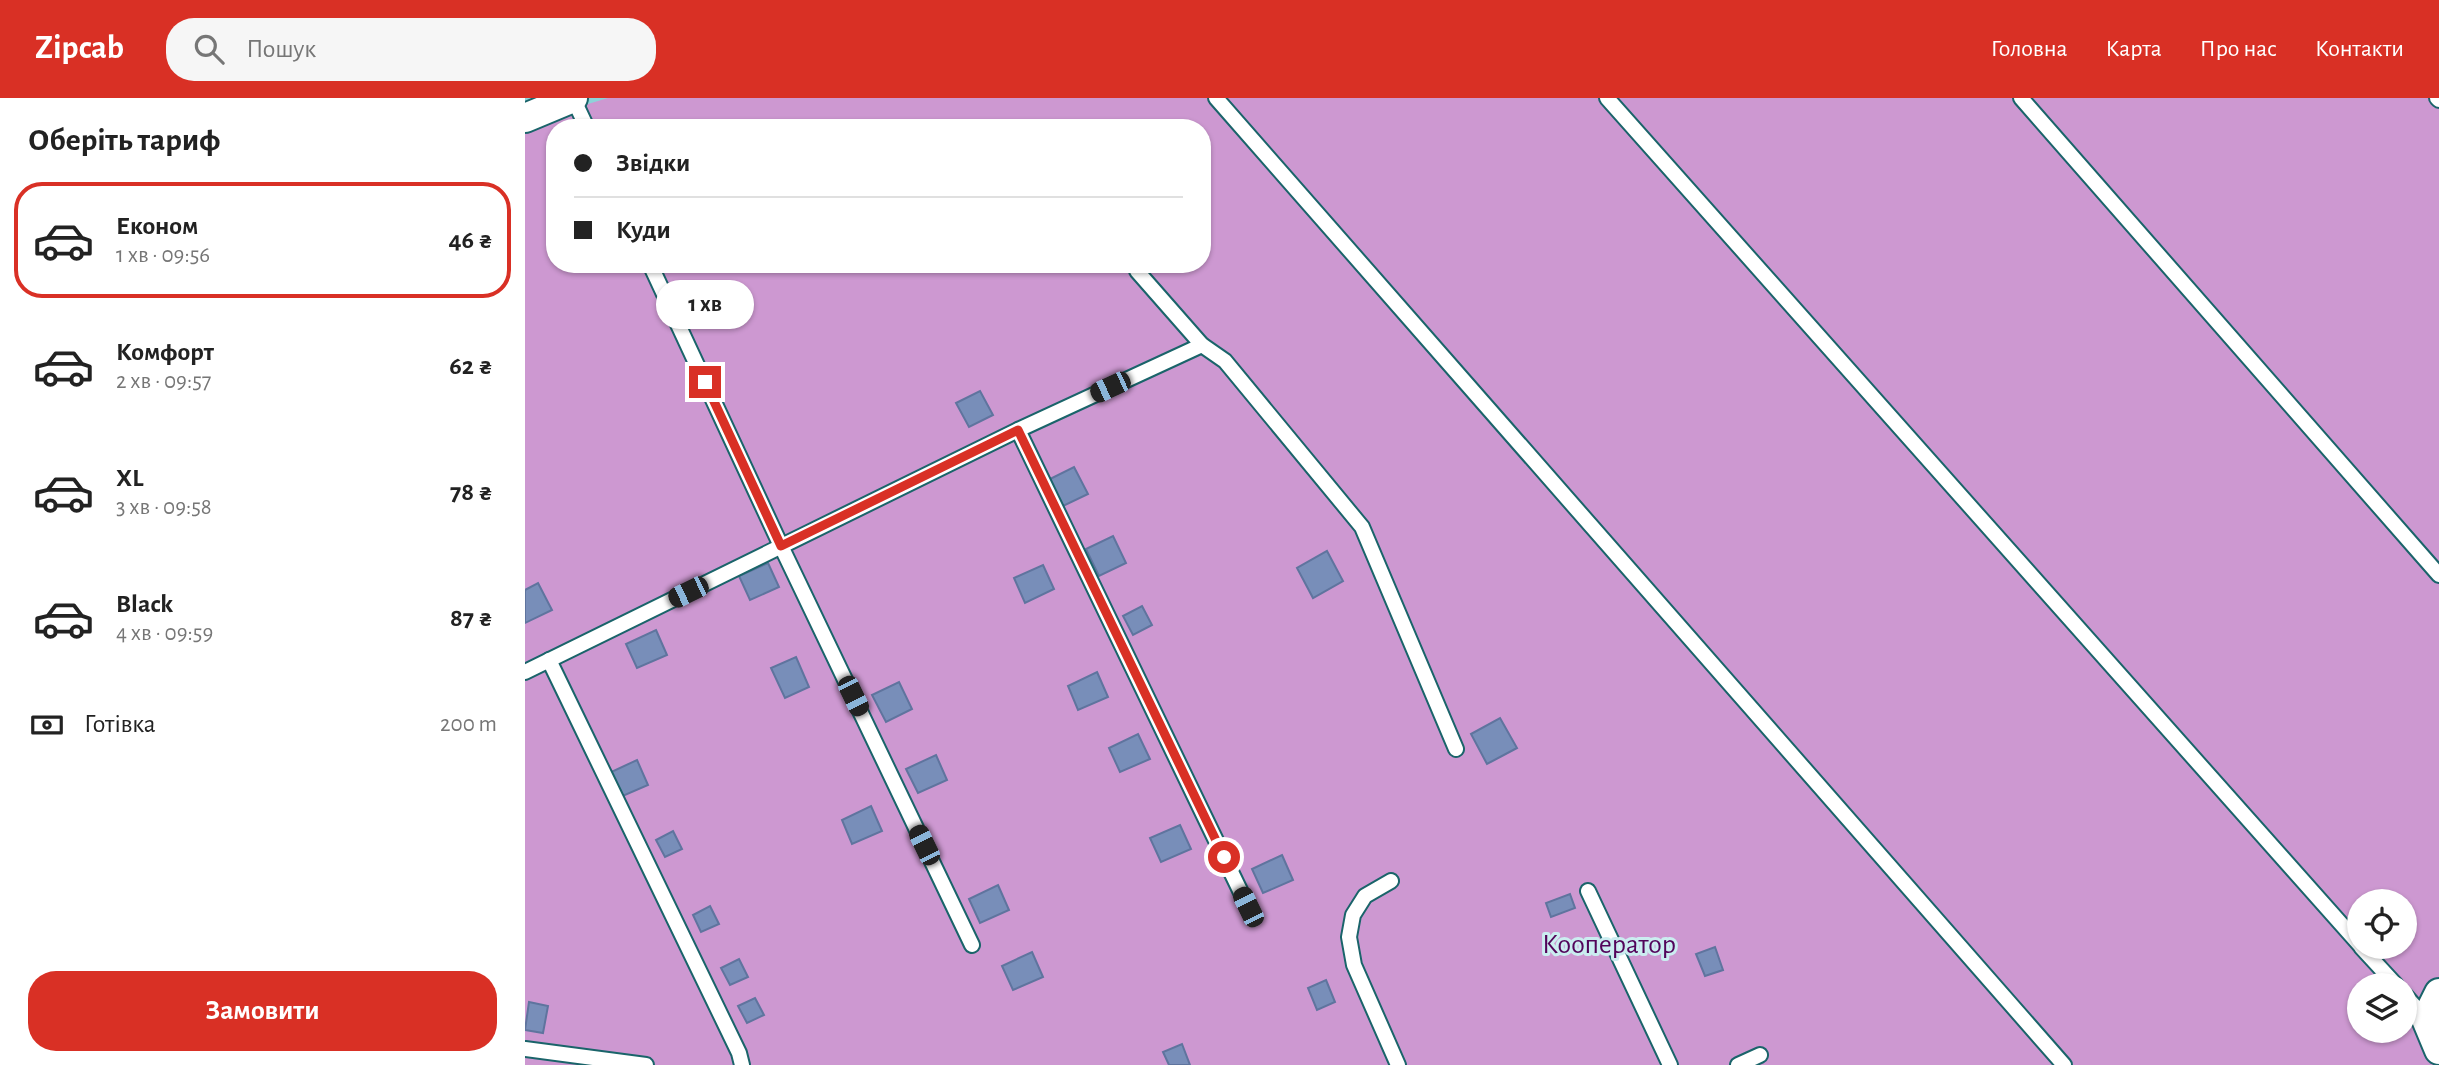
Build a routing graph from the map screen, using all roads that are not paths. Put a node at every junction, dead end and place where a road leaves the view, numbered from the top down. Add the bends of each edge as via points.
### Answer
1 (573, 98) edge
2 (1216, 98) edge
3 (1607, 98) edge
4 (2021, 98) edge
5 (525, 118) edge
6 (583, 119) edge
7 (654, 273) edge
8 (1139, 273) edge
9 (1202, 345) junction
10 (1018, 430) junction
11 (781, 546) junction
12 (2439, 575) edge
13 (549, 660) junction
14 (525, 672) edge
15 (1456, 749) dead end
16 (1391, 881) dead end
17 (1588, 891) dead end
18 (1248, 907) dead end
19 (2347, 930) edge
20 (972, 945) dead end
21 (2373, 959) edge
22 (2385, 973) edge
23 (2439, 993) edge
24 (2417, 1009) edge
25 (2426, 1019) junction
26 (525, 1049) edge
27 (2439, 1050) edge
28 (1760, 1055) dead end
29 (742, 1064) edge
30 (646, 1065) edge
31 (1398, 1065) edge
32 (1670, 1065) edge
33 (1738, 1065) edge
34 (2064, 1065) edge

1 - 5 street
1 - 6 lane
2 - 34 lane
3 - 19 lane
4 - 12 lane
7 - 11 lane
8 - 9 lane
9 - 10 lane
9 - 15 lane via 1225,361 1362,527
10 - 11 lane
10 - 18 lane
11 - 13 lane
11 - 20 lane
13 - 14 lane
13 - 29 lane
16 - 31 lane via 1365,896 1353,915 1349,937 1355,965
17 - 32 lane
21 - 22 lane
23 - 25 street
24 - 25 lane
25 - 27 street
26 - 30 lane
28 - 33 lane

